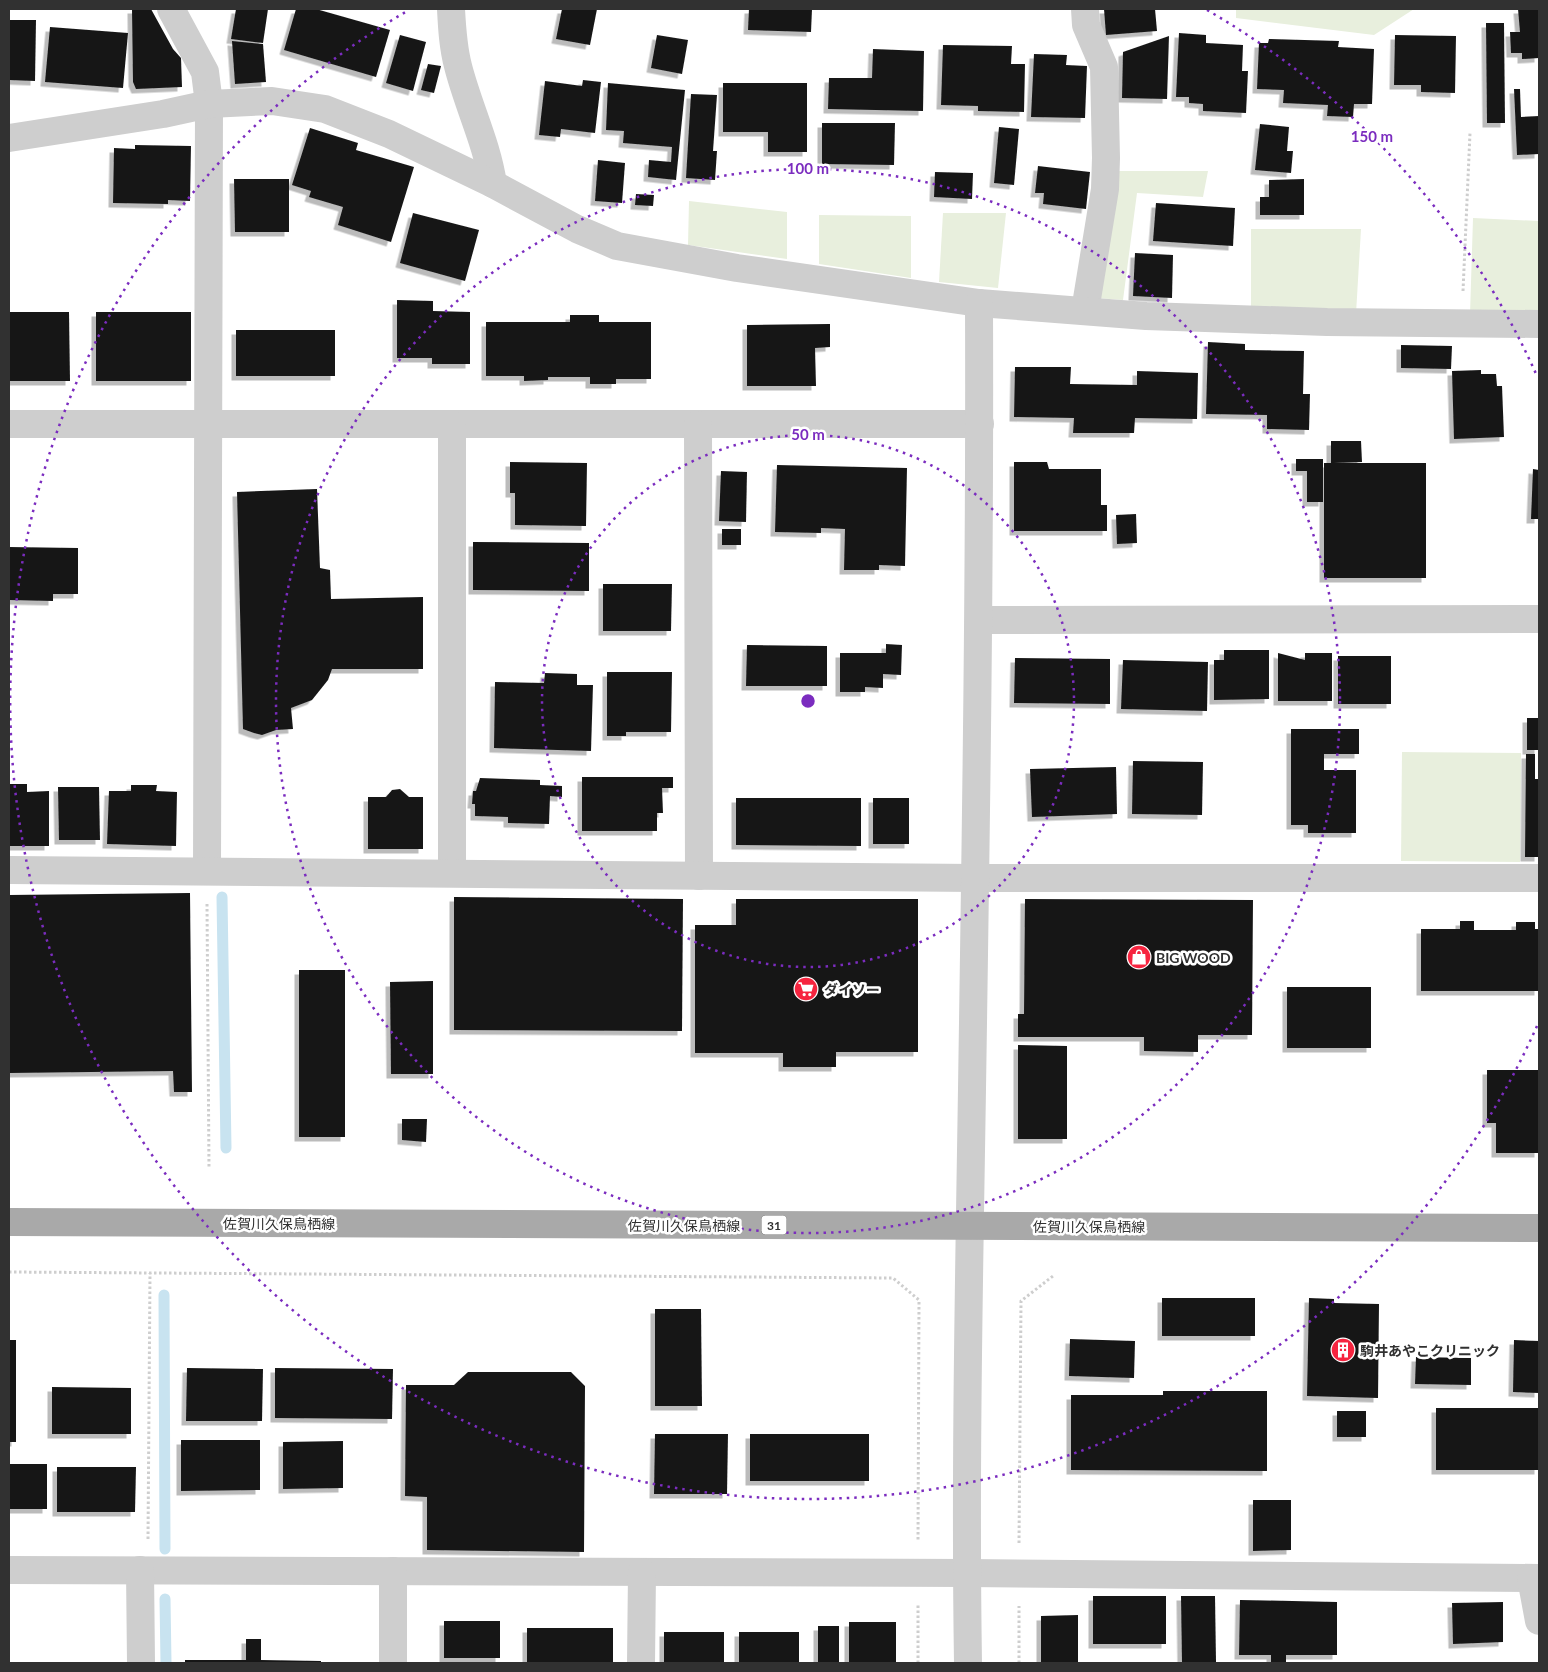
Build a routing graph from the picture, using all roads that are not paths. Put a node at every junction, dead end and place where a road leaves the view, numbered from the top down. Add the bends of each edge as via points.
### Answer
1 (171, 9) edge
2 (451, 9) edge
3 (1084, 9) edge
4 (209, 104) junction
5 (9, 138) edge
6 (493, 184) junction
7 (979, 303) junction
8 (1084, 311) junction
9 (1539, 324) edge
10 (9, 424) edge
11 (980, 424) junction
12 (452, 425) junction
13 (698, 425) junction
14 (207, 426) junction
15 (1539, 619) edge
16 (980, 620) junction
17 (9, 870) edge
18 (207, 871) junction
19 (452, 873) junction
20 (699, 876) junction
21 (976, 878) junction
22 (1539, 878) edge
23 (9, 1222) edge
24 (970, 1226) junction
25 (1539, 1228) edge
26 (9, 1570) edge
27 (140, 1570) junction
28 (393, 1571) junction
29 (642, 1572) junction
30 (967, 1573) junction
31 (1535, 1578) edge
32 (1539, 1621) edge
33 (141, 1663) edge
34 (393, 1663) edge
35 (641, 1663) edge
36 (968, 1663) edge

1 - 4 street via 205,72
2 - 6 street via 458,66 489,160
3 - 8 street via 1086,25 1104,67 1106,158 1105,188
4 - 5 street
4 - 6 street via 272,101 326,109 389,134
4 - 14 street
6 - 7 street via 577,229 617,246 737,268
7 - 8 street
7 - 11 street
8 - 9 street via 1318,322
10 - 14 street
11 - 13 street
11 - 16 street
12 - 13 street
12 - 14 street
12 - 19 street
13 - 20 street
14 - 18 street
15 - 16 street
16 - 21 street
17 - 18 street
18 - 19 street
19 - 20 street
20 - 21 street
21 - 22 street
21 - 24 street
23 - 24 main road, 佐賀川久保鳥栖線 / 31
24 - 25 main road, 佐賀川久保鳥栖線 / 31
24 - 30 street
26 - 27 street
27 - 28 street
27 - 33 street
28 - 29 street
28 - 34 street
29 - 30 street
29 - 35 street
30 - 31 street
30 - 36 street
31 - 32 street

